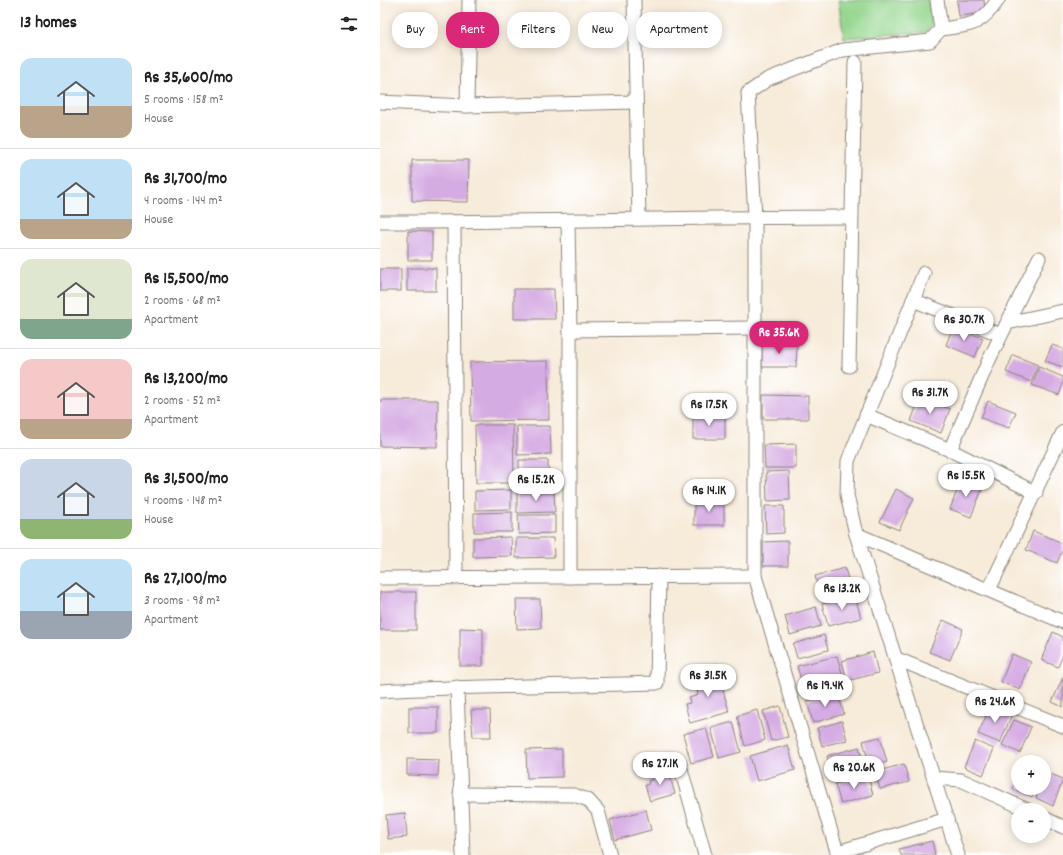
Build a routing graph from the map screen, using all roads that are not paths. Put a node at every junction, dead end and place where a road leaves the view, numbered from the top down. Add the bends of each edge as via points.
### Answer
1 (469, 0) edge
2 (634, 0) edge
3 (937, 0) edge
4 (998, 0) edge
5 (941, 29) junction
6 (855, 62) dead end
7 (380, 102) edge
8 (636, 102) junction
9 (467, 106) junction
10 (755, 217) junction
11 (851, 217) junction
12 (639, 218) junction
13 (568, 221) junction
14 (380, 222) edge
15 (454, 222) junction
16 (1039, 258) dead end
17 (924, 273) dead end
18 (913, 300) junction
19 (1063, 311) edge
20 (1007, 323) junction
21 (755, 328) junction
22 (570, 330) junction
23 (1001, 335) junction
24 (849, 366) dead end
25 (866, 414) junction
26 (1063, 432) edge
27 (950, 450) junction
28 (1036, 492) junction
29 (856, 534) junction
30 (659, 576) junction
31 (755, 576) junction
32 (570, 577) junction
33 (380, 578) edge
34 (456, 578) junction
35 (989, 590) junction
36 (1063, 622) edge
37 (897, 659) junction
38 (457, 687) junction
39 (380, 691) edge
40 (1063, 726) edge
41 (679, 762) dead end
42 (934, 778) junction
43 (460, 794) junction
44 (1012, 803) edge
45 (947, 820) junction
46 (1051, 821) edge
47 (1063, 827) edge
48 (838, 854) edge
49 (463, 855) edge
50 (610, 855) edge
51 (705, 855) edge
52 (958, 855) edge

1 - 9 street
2 - 8 street
3 - 5 street
4 - 5 street via 979,21 965,26
5 - 10 street via 930,41 843,50 768,79 748,93
6 - 11 street
7 - 9 street
8 - 9 street
8 - 12 street
10 - 11 street
10 - 12 street
10 - 21 street
11 - 24 street
12 - 13 street
13 - 15 street
13 - 22 street
14 - 15 street
15 - 34 street
16 - 20 street
17 - 18 street
18 - 23 street
18 - 25 street
19 - 20 street
20 - 23 street
21 - 22 street
21 - 31 street
22 - 32 street
23 - 27 street
25 - 27 street
25 - 29 street via 848,461 847,495
26 - 28 street
27 - 28 street
28 - 35 street
29 - 35 street
29 - 37 street
30 - 31 street
30 - 32 street
30 - 38 street via 657,683
31 - 48 street
32 - 34 street
33 - 34 street
35 - 36 street
37 - 40 street
37 - 42 street
38 - 39 street
38 - 43 street
41 - 51 street
42 - 44 street via 960,780
42 - 45 street
43 - 49 street
43 - 50 street via 574,795 588,800 598,811
45 - 48 street
45 - 52 street
46 - 47 street

